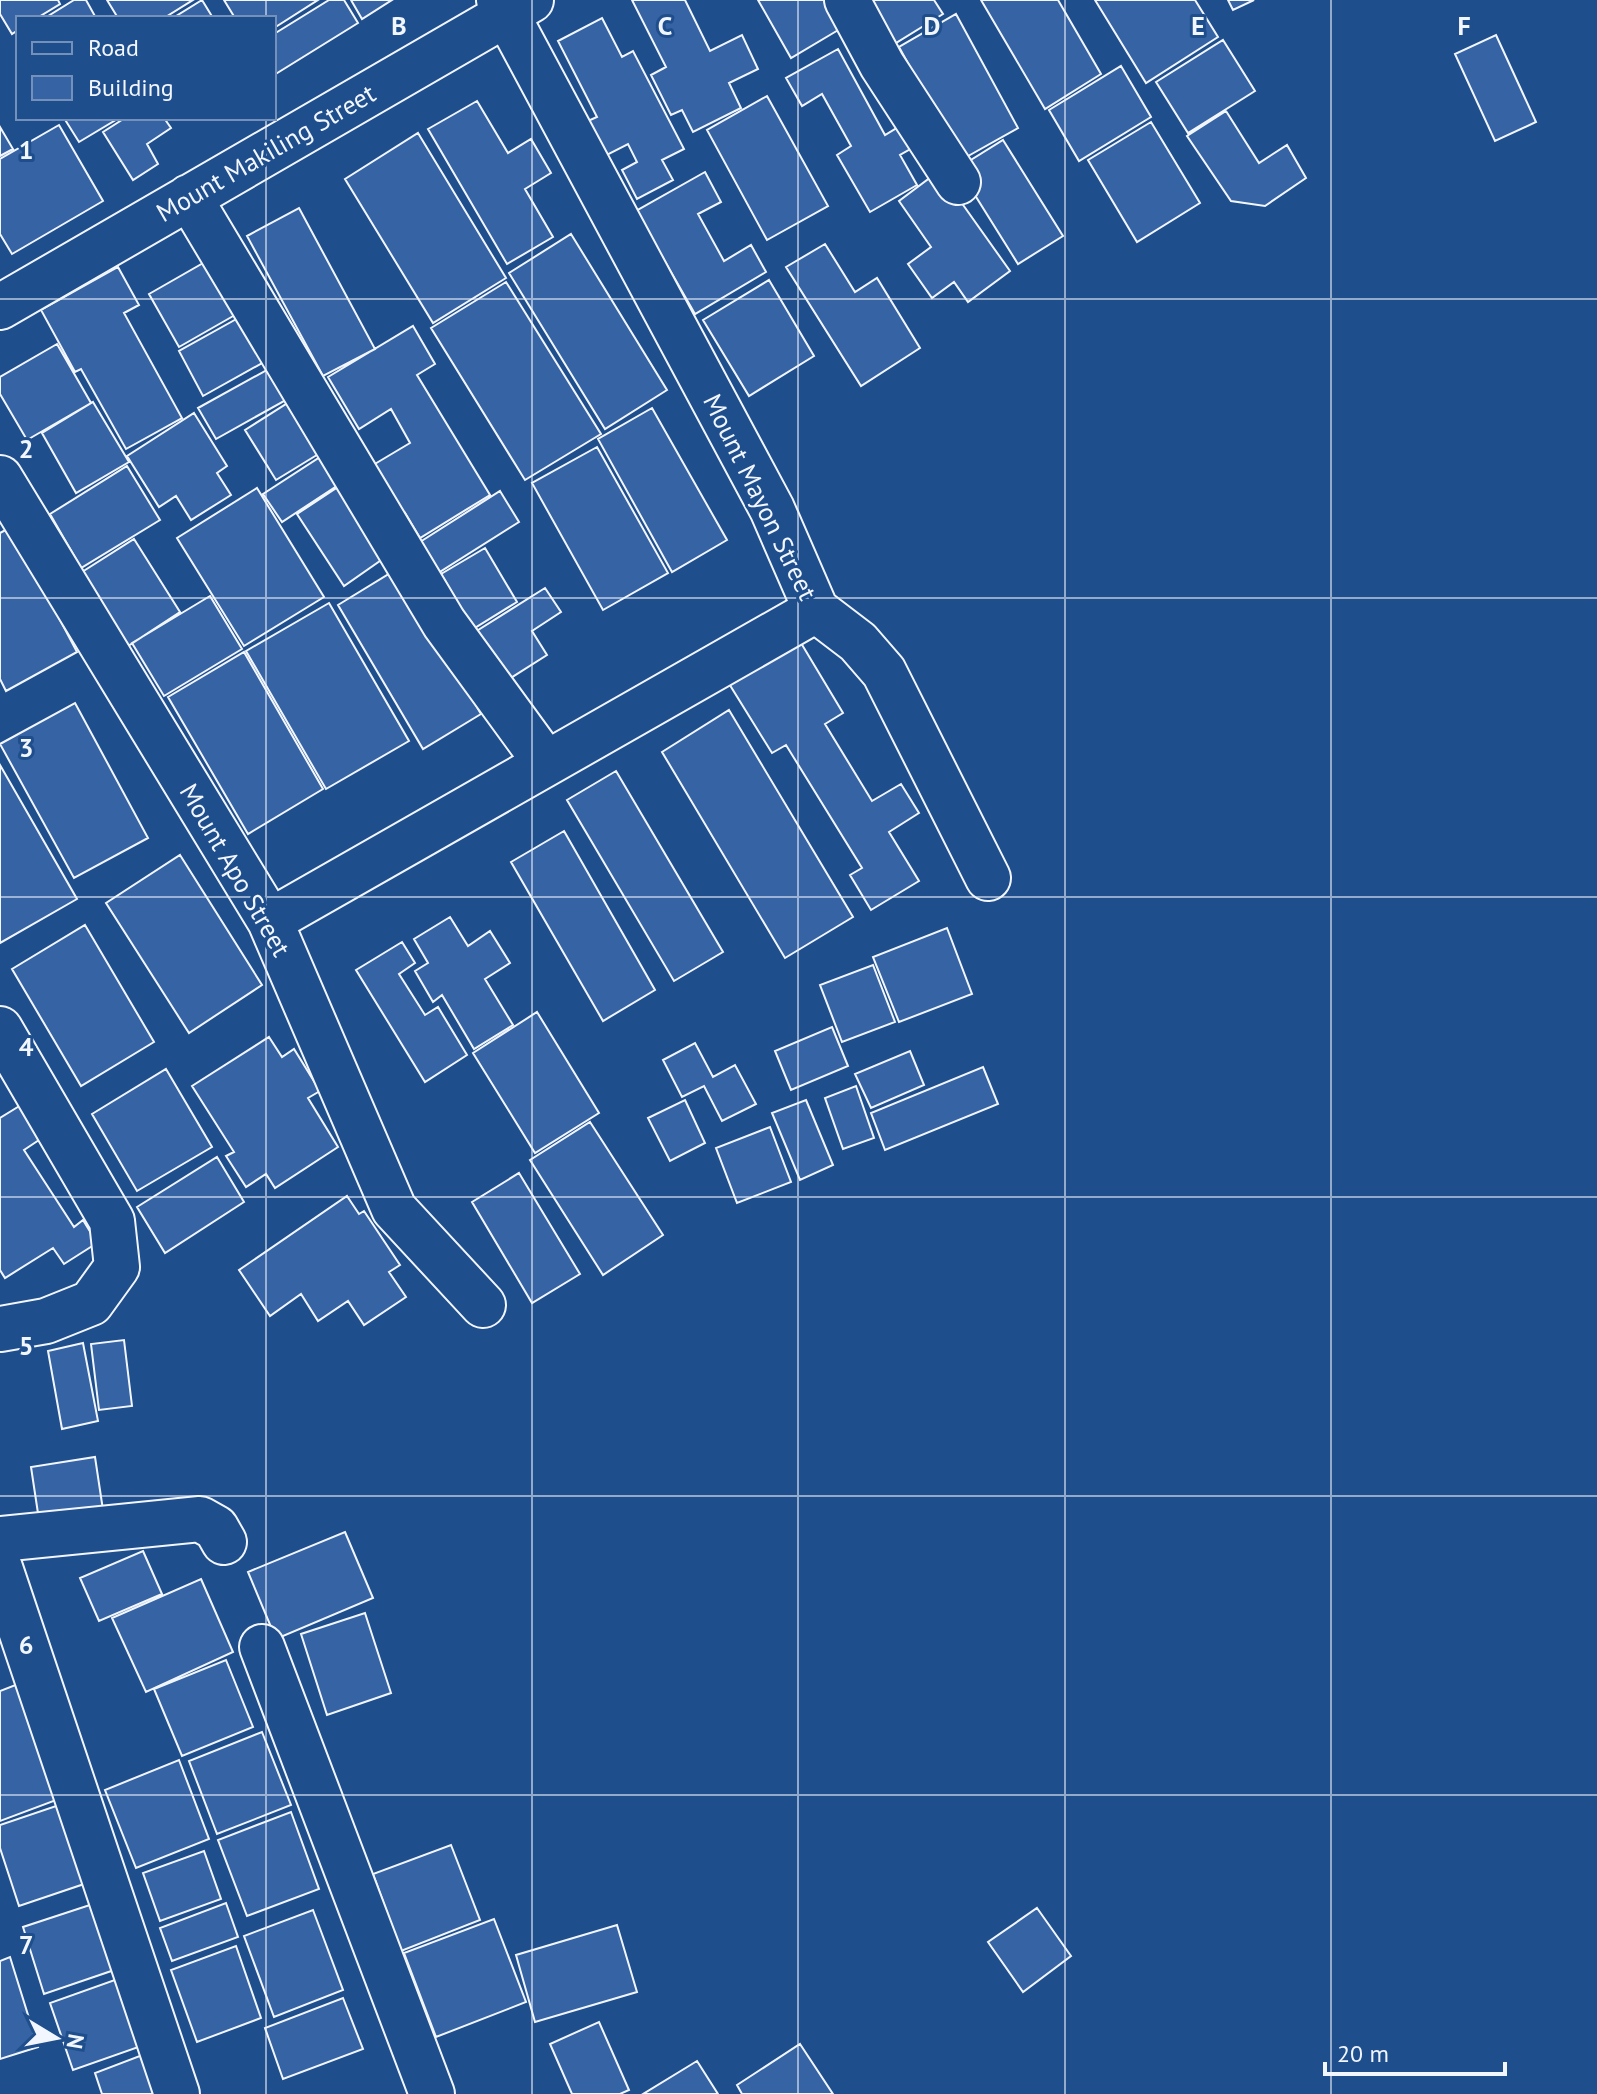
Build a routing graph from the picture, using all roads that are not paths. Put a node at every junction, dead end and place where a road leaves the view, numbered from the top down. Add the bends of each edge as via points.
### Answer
1 (847, 0) edge
2 (512, 4) edge
3 (958, 182) dead end
4 (189, 197) junction
5 (0, 307) edge
6 (0, 478) edge
7 (816, 610) junction
8 (546, 763) junction
9 (988, 878) dead end
10 (270, 921) junction
11 (0, 1029) edge
12 (483, 1305) dead end
13 (0, 1329) edge
14 (0, 1539) edge
15 (224, 1542) dead end
16 (0, 1568) edge
17 (262, 1647) dead end
18 (177, 2094) edge
19 (432, 2094) edge

1 - 3 street
2 - 4 street, Mount Makiling Street
2 - 7 street, Mount Mayon Street via 772,509
4 - 5 street, Mount Makiling Street
4 - 8 street via 444,623
6 - 10 street, Mount Apo Street
7 - 8 street, Mount Mayon Street
7 - 9 street via 858,642 884,672
8 - 10 street, Mount Mayon Street
10 - 12 street, Mount Apo Street via 394,1209
11 - 13 street via 112,1221 117,1267 91,1303 46,1321
14 - 15 street via 200,1519 216,1528
16 - 18 street
17 - 19 street

